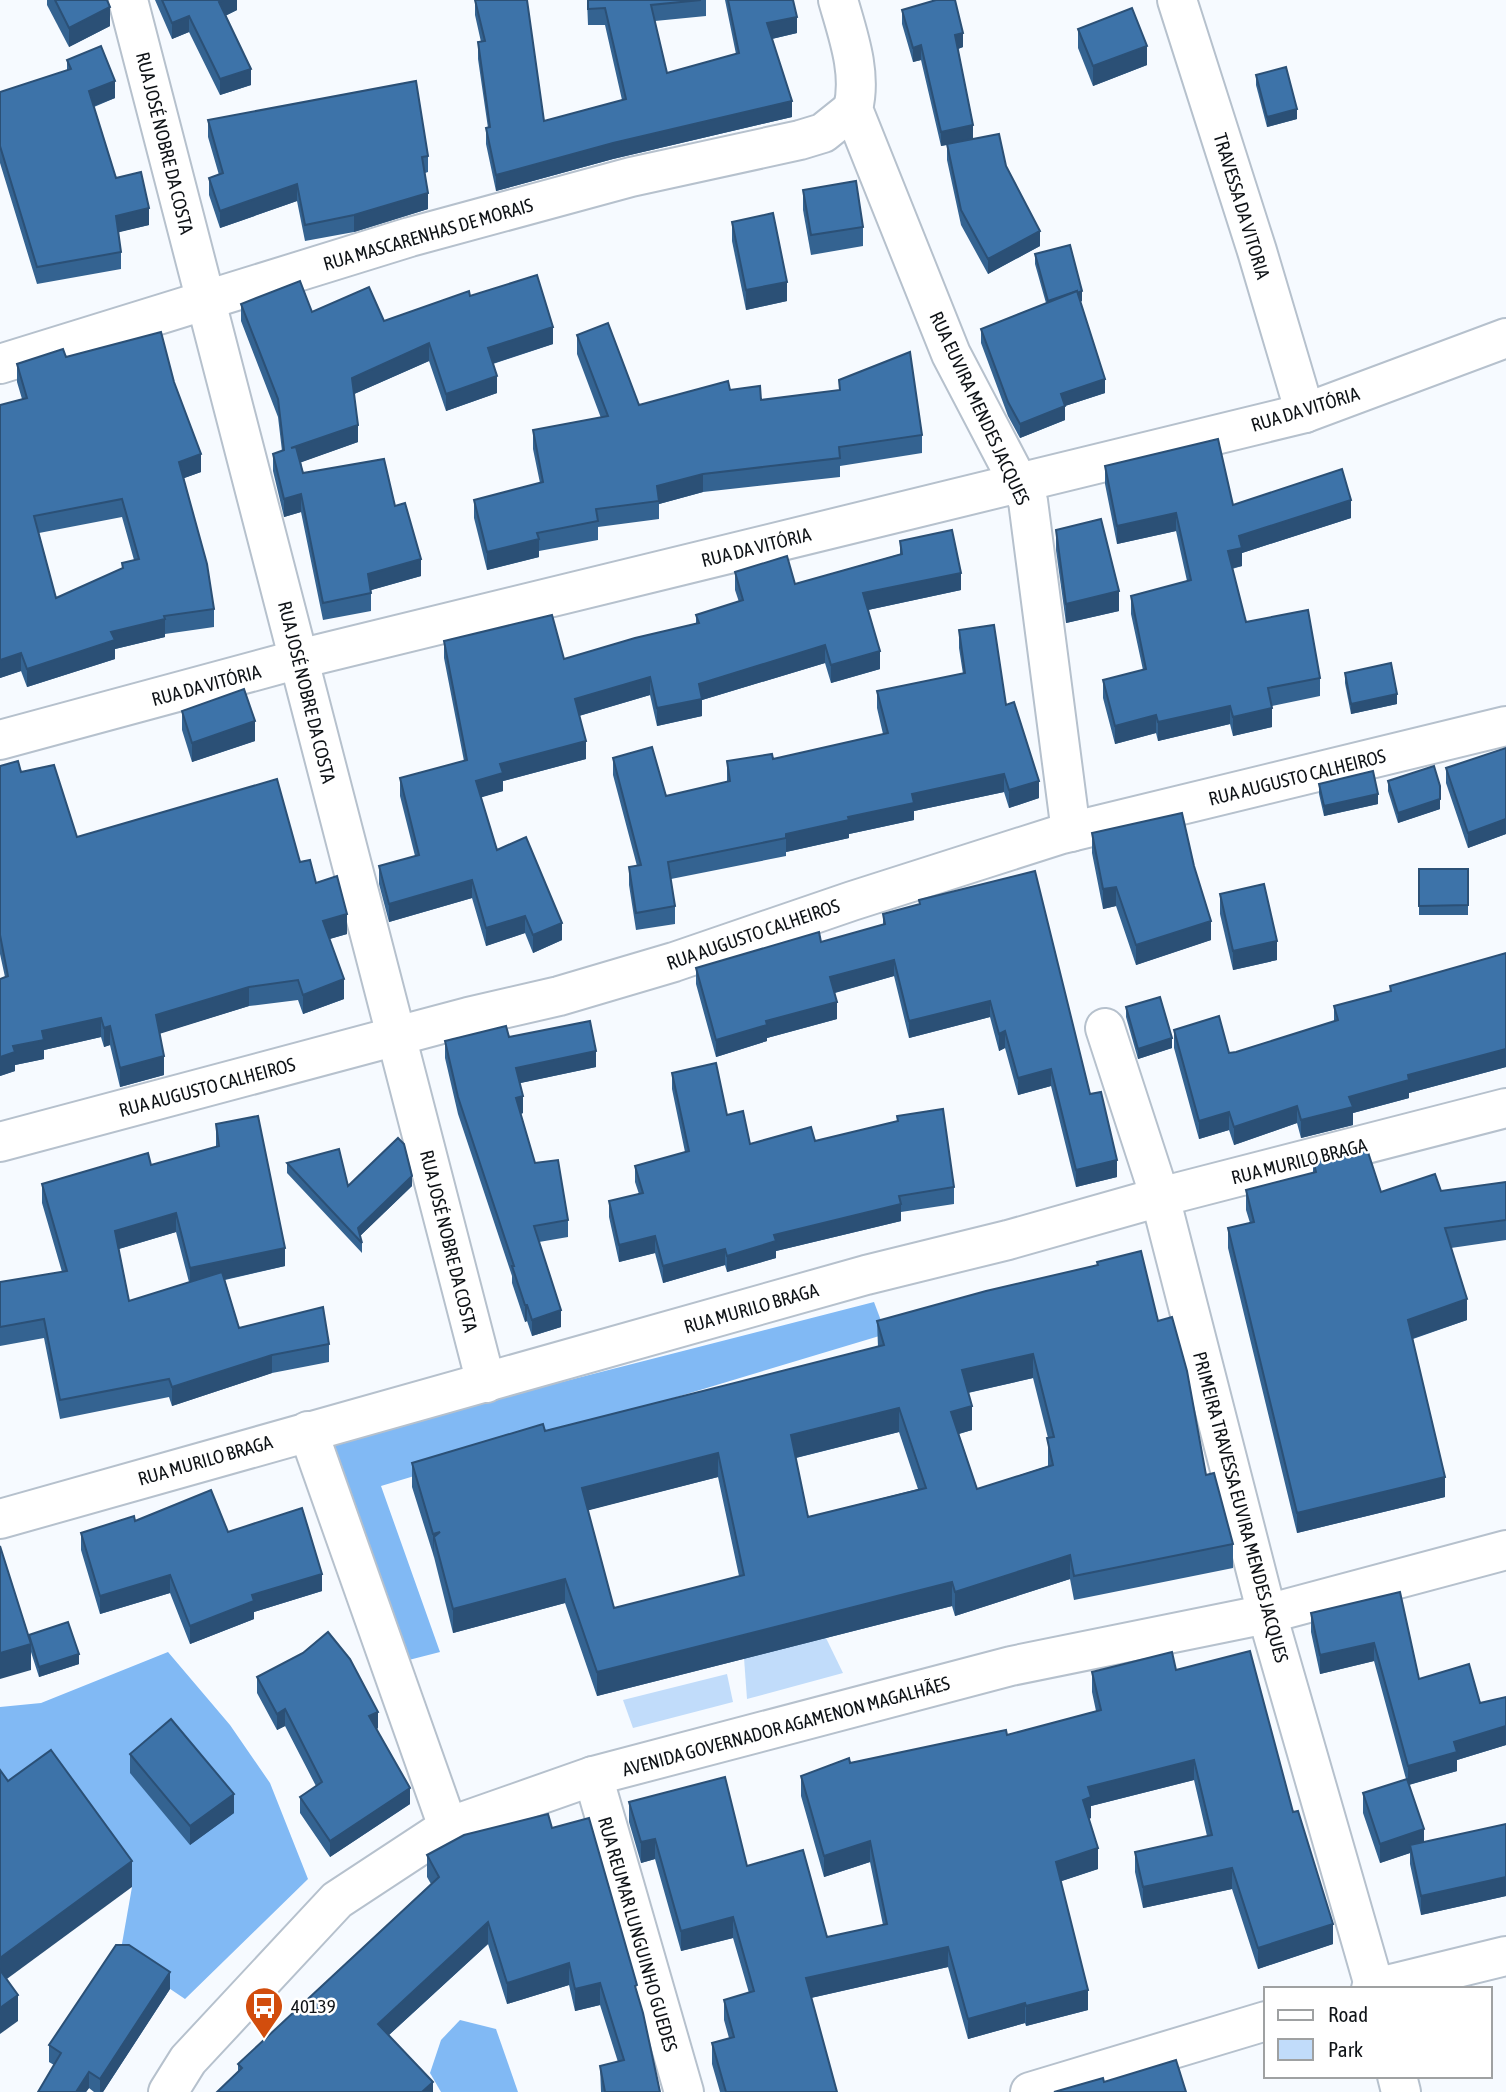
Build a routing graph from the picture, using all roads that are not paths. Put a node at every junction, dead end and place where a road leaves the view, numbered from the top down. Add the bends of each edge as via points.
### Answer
1 (128, 0) edge
2 (838, 0) edge
3 (1177, 0) edge
4 (853, 109) junction
5 (206, 302) junction
6 (1506, 338) edge
7 (0, 364) edge
8 (1305, 413) junction
9 (1019, 483) junction
10 (299, 659) junction
11 (1506, 726) edge
12 (0, 740) edge
13 (1071, 832) junction
14 (1105, 1028) dead end
15 (396, 1037) junction
16 (1506, 1108) edge
17 (0, 1142) edge
18 (1160, 1197) junction
19 (486, 1383) junction
20 (308, 1431) junction
21 (0, 1519) edge
22 (1506, 1550) edge
23 (1267, 1614) junction
24 (593, 1776) junction
25 (448, 1827) junction
26 (1506, 1956) edge
27 (1374, 1987) edge
28 (1378, 1987) edge
29 (1264, 2022) edge
30 (168, 2092) edge
31 (684, 2092) edge
32 (1030, 2092) edge

1 - 5 street, RUA JOSÉ NOBRE DA COSTA
2 - 4 street, RUA EUVIRA MENDES JACQUES via 855,68
3 - 8 street, TRAVESSA DA VITORIA
4 - 5 street, RUA MASCARENHAS DE MORAIS via 823,133 800,140 631,177 462,223
4 - 9 street, RUA EUVIRA MENDES JACQUES via 951,354
5 - 7 street, RUA MASCARENHAS DE MORAIS
5 - 10 street, RUA JOSÉ NOBRE DA COSTA
6 - 8 street, RUA DA VITÓRIA
8 - 9 street, RUA DA VITÓRIA
9 - 10 street, RUA DA VITÓRIA
9 - 13 street, RUA EUVIRA MENDES JACQUES via 1028,501
10 - 12 street, RUA DA VITÓRIA
10 - 15 street, RUA JOSÉ NOBRE DA COSTA
11 - 13 street, RUA AUGUSTO CALHEIROS
13 - 15 street, RUA AUGUSTO CALHEIROS via 674,962
14 - 18 street, PRIMEIRA TRAVESSA EUVIRA MENDES JACQUES
15 - 17 street, RUA AUGUSTO CALHEIROS
15 - 19 street, RUA JOSÉ NOBRE DA COSTA
16 - 18 street, RUA MURILO BRAGA
18 - 19 street, RUA MURILO BRAGA
18 - 23 street, PRIMEIRA TRAVESSA EUVIRA MENDES JACQUES
19 - 20 street, RUA MURILO BRAGA
20 - 21 street, RUA MURILO BRAGA
20 - 25 street
22 - 23 street, AVENIDA GOVERNADOR AGAMENON MAGALHÃES
23 - 24 street, AVENIDA GOVERNADOR AGAMENON MAGALHÃES via 1011,1666
23 - 27 street, PRIMEIRA TRAVESSA EUVIRA MENDES JACQUES
24 - 25 street, AVENIDA GOVERNADOR AGAMENON MAGALHÃES
24 - 31 street, RUA REUMAR LUNGUINHO GUEDES
25 - 30 street, AVENIDA GOVERNADOR AGAMENON MAGALHÃES via 337,1900 188,2060
26 - 28 street
29 - 32 street

